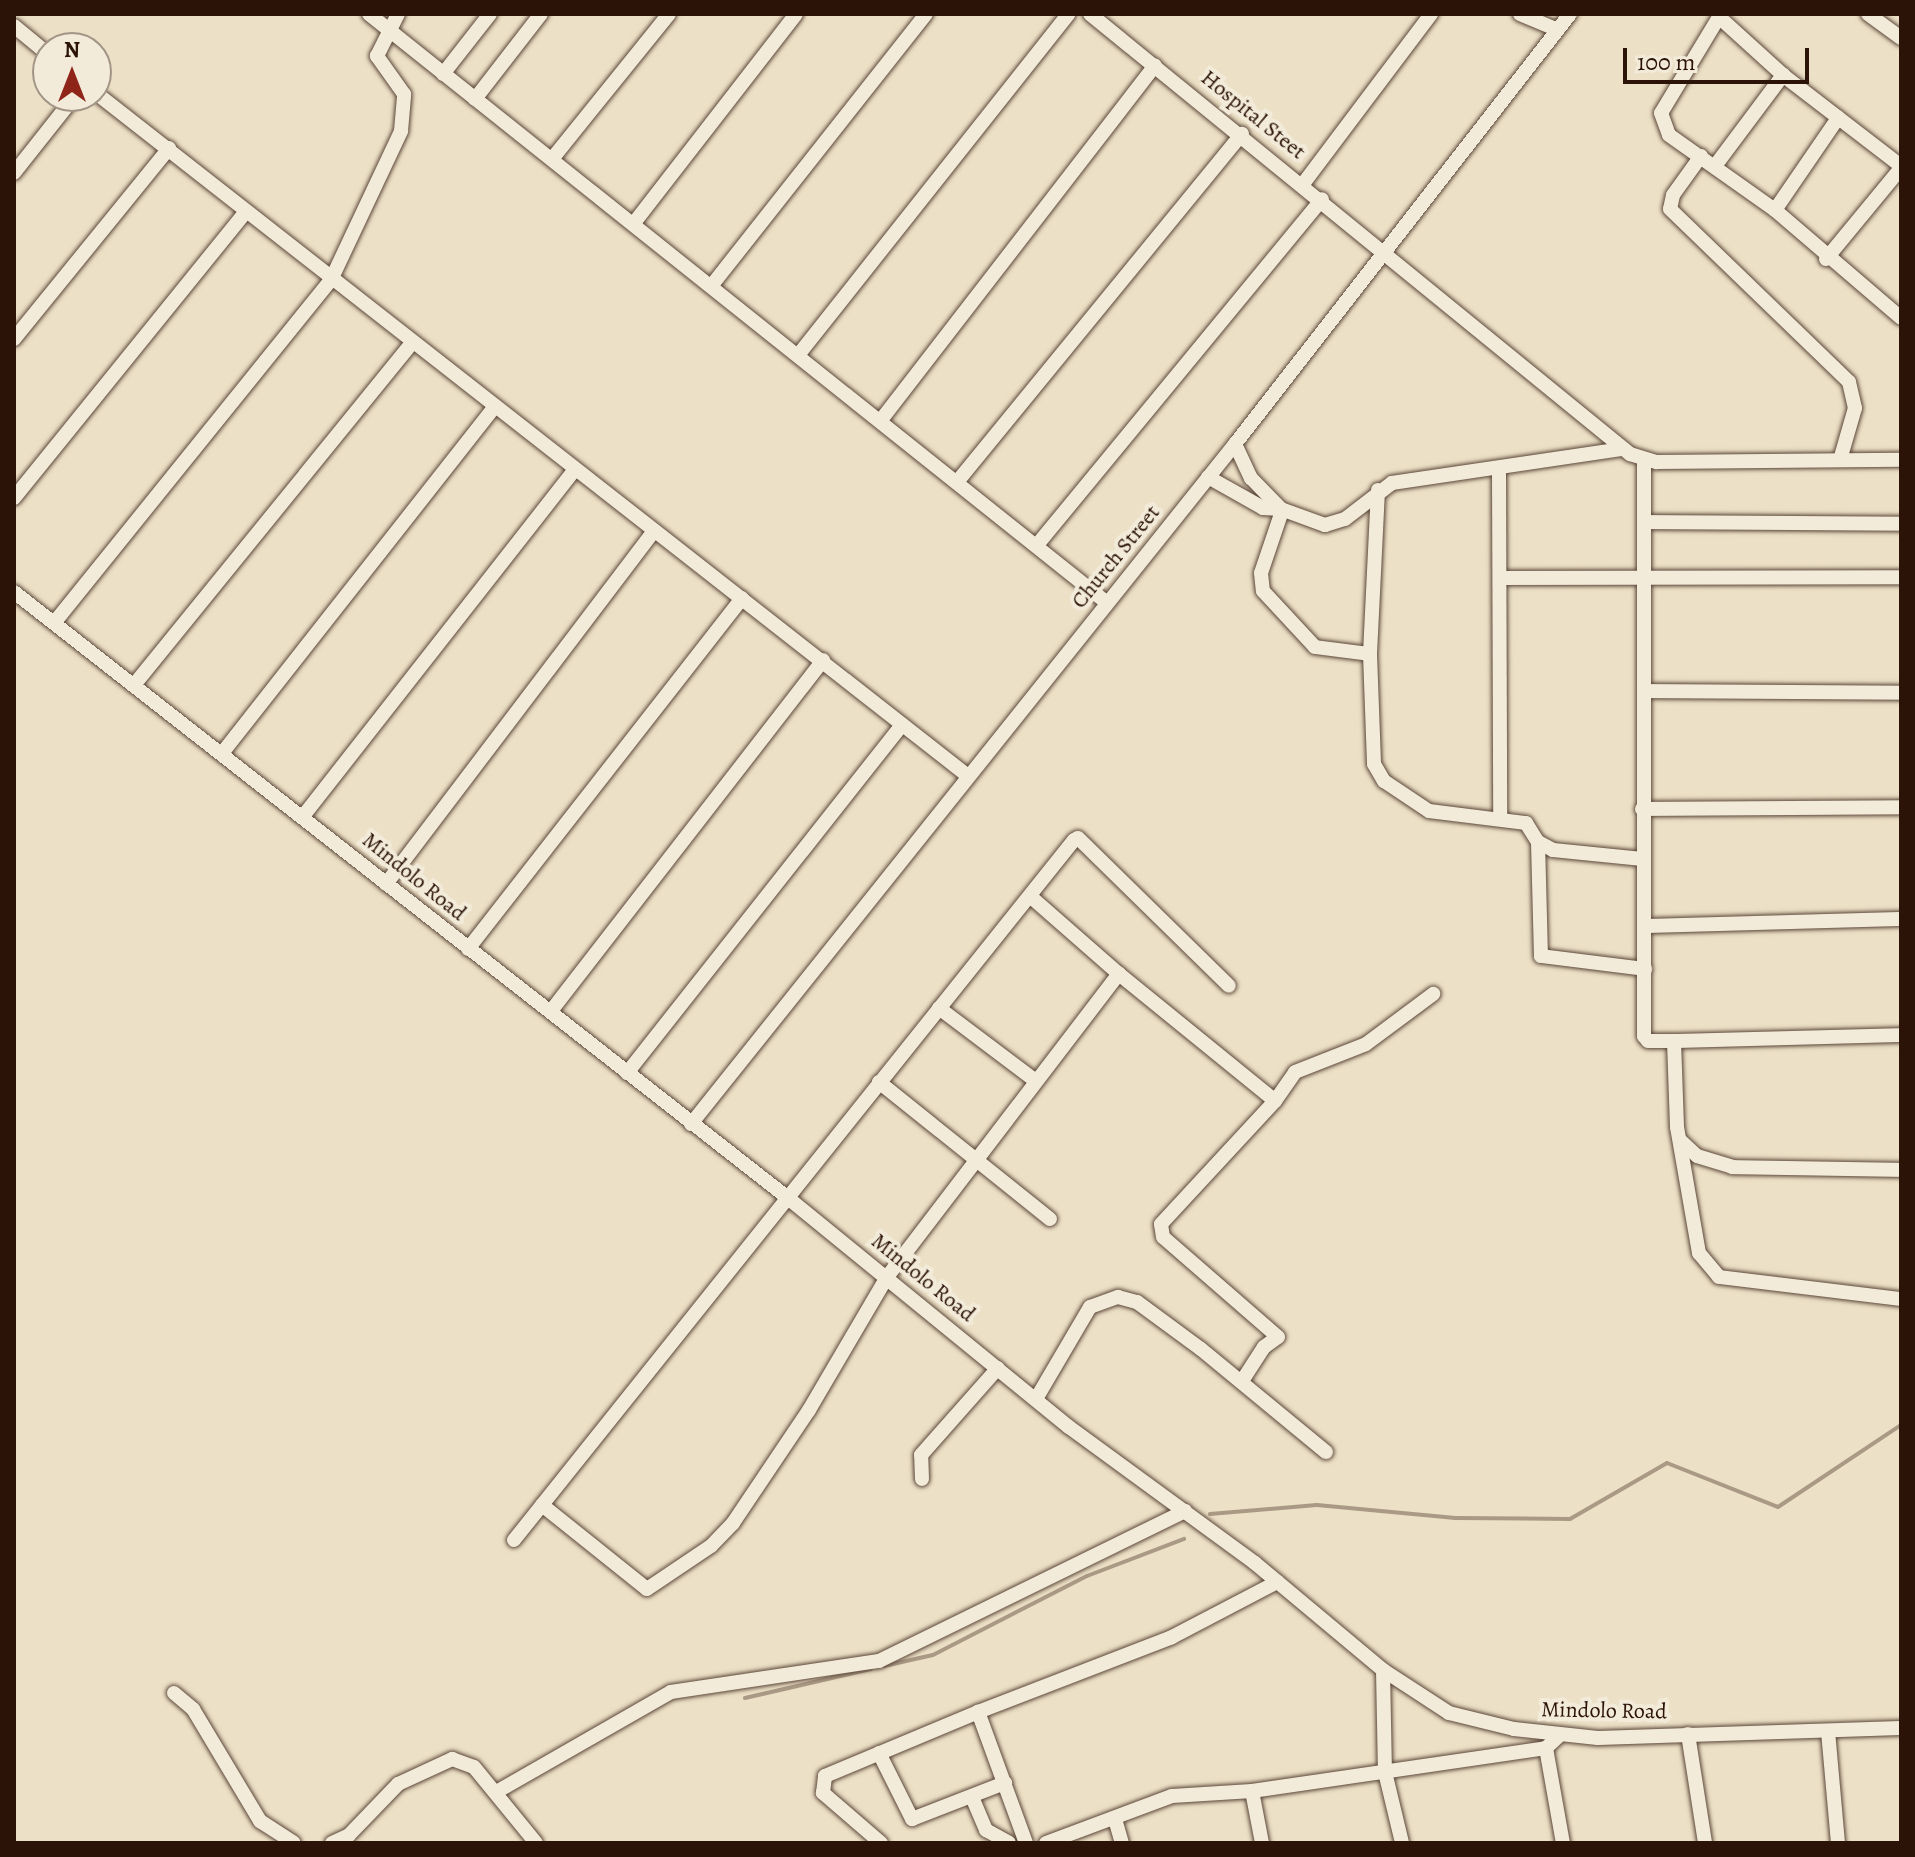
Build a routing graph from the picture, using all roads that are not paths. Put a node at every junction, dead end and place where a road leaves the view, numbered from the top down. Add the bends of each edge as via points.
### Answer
1 (369, 14) edge
2 (398, 14) edge
3 (490, 14) edge
4 (541, 14) edge
5 (669, 14) edge
6 (796, 14) edge
7 (926, 14) edge
8 (1068, 14) edge
9 (1090, 14) edge
10 (1431, 14) edge
11 (1520, 14) edge
12 (1570, 14) edge
13 (1868, 14) edge
14 (1718, 15) edge
15 (14, 26) edge
16 (386, 28) junction
17 (1558, 30) junction
18 (1901, 38) edge
19 (32, 41) edge
20 (1155, 65) junction
21 (443, 74) junction
22 (1783, 75) junction
23 (475, 99) junction
24 (112, 105) edge
25 (62, 112) edge
26 (1838, 118) junction
27 (1242, 134) junction
28 (169, 148) junction
29 (1701, 156) junction
30 (552, 159) junction
31 (1715, 166) junction
32 (1901, 167) edge
33 (14, 173) edge
34 (1303, 184) junction
35 (1322, 199) junction
36 (1775, 210) junction
37 (246, 211) junction
38 (634, 223) junction
39 (1387, 251) junction
40 (1826, 259) junction
41 (331, 280) junction
42 (712, 285) junction
43 (1901, 318) edge
44 (14, 339) edge
45 (412, 343) junction
46 (799, 354) junction
47 (494, 408) junction
48 (881, 420) junction
49 (1235, 444) junction
50 (1623, 449) junction
51 (1840, 460) junction
52 (1901, 460) edge
53 (1644, 461) junction
54 (575, 470) junction
55 (1499, 470) junction
56 (1208, 477) junction
57 (957, 482) junction
58 (1378, 490) junction
59 (14, 498) edge
60 (1281, 510) junction
61 (1645, 522) junction
62 (1901, 524) edge
63 (652, 533) junction
64 (1037, 545) junction
65 (1901, 577) edge
66 (1501, 578) junction
67 (1644, 579) junction
68 (14, 592) edge
69 (742, 598) junction
70 (1107, 603) junction
71 (54, 623) junction
72 (1370, 654) junction
73 (823, 660) junction
74 (134, 685) junction
75 (1644, 691) junction
76 (1901, 693) edge
77 (902, 725) junction
78 (223, 752) junction
79 (968, 776) junction
80 (1901, 807) edge
81 (1642, 809) junction
82 (304, 815) junction
83 (1500, 818) junction
84 (1538, 842) junction
85 (1643, 859) junction
86 (386, 884) junction
87 (1030, 896) junction
88 (1901, 919) edge
89 (1645, 926) junction
90 (468, 949) junction
91 (1645, 969) junction
92 (1119, 974) junction
93 (1229, 986) dead end
94 (1433, 994) dead end
95 (939, 1008) junction
96 (551, 1011) junction
97 (1901, 1035) edge
98 (1674, 1041) junction
99 (627, 1073) junction
100 (1036, 1081) junction
101 (879, 1082) junction
102 (1275, 1101) junction
103 (691, 1124) junction
104 (1681, 1141) junction
105 (977, 1161) junction
106 (1901, 1170) edge
107 (788, 1198) junction
108 (1050, 1219) dead end
109 (887, 1277) junction
110 (1901, 1299) edge
111 (998, 1368) junction
112 (1242, 1381) junction
113 (1036, 1399) junction
114 (1326, 1452) dead end
115 (922, 1479) dead end
116 (542, 1505) junction
117 (1185, 1511) junction
118 (514, 1540) dead end
119 (1277, 1582) junction
120 (1383, 1670) junction
121 (174, 1693) dead end
122 (978, 1712) junction
123 (1901, 1728) edge
124 (1828, 1731) junction
125 (1688, 1734) junction
126 (1559, 1736) junction
127 (1546, 1748) junction
128 (879, 1753) junction
129 (1385, 1772) junction
130 (1005, 1783) junction
131 (498, 1791) junction
132 (1252, 1791) junction
133 (972, 1797) junction
134 (1115, 1819) junction
135 (294, 1843) edge
136 (332, 1843) edge
137 (536, 1843) edge
138 (881, 1843) edge
139 (1009, 1843) edge
140 (1026, 1843) edge
141 (1046, 1843) edge
142 (1122, 1843) edge
143 (1262, 1843) edge
144 (1402, 1843) edge
145 (1563, 1843) edge
146 (1705, 1843) edge
147 (1838, 1843) edge

1 - 16 street
2 - 16 street
3 - 21 street
4 - 23 street
5 - 30 street
6 - 38 street
7 - 42 street
8 - 46 street
9 - 20 street, Hospital Steet
10 - 34 street
11 - 17 street
12 - 17 street, Church Street
13 - 18 street
14 - 22 street
14 - 29 street via 1659,121 1669,135
15 - 19 street
16 - 21 street
16 - 41 street via 377,56 404,94 401,131
17 - 39 street, Church Street
20 - 27 street, Hospital Steet
20 - 48 street
21 - 23 street
22 - 26 street
22 - 31 street
23 - 30 street
24 - 28 street
25 - 33 street
26 - 32 street
26 - 36 street
27 - 34 street, Hospital Steet
27 - 57 street
28 - 37 street
28 - 44 street
29 - 31 street
29 - 51 street via 1673,195 1670,209 1849,382 1855,408
30 - 38 street
31 - 36 street
32 - 40 street
34 - 35 street, Hospital Steet
35 - 39 street, Hospital Steet
35 - 64 street
36 - 40 street
37 - 41 street
37 - 59 street
38 - 42 street
39 - 49 street, Church Street
39 - 50 street, Hospital Steet
40 - 43 street
41 - 45 street
41 - 71 street
42 - 46 street
45 - 47 street
45 - 74 street
46 - 48 street
47 - 54 street
47 - 78 street
48 - 57 street
49 - 56 street, Church Street
49 - 60 street via 1251,478
50 - 53 street, Hospital Steet
50 - 55 street
51 - 52 street
51 - 53 street
53 - 61 street
54 - 63 street
54 - 82 street
55 - 58 street via 1392,483
55 - 66 street
56 - 60 street via 1263,508
56 - 70 street, Church Street
57 - 64 street
58 - 60 street via 1336,523
58 - 72 street
60 - 72 street via 1261,573 1263,591 1315,647
61 - 62 street
61 - 67 street
63 - 69 street
63 - 86 street
64 - 70 street
65 - 67 street
66 - 67 street
66 - 83 street
67 - 75 street
68 - 71 street, Mindolo Road
69 - 73 street
69 - 90 street
70 - 79 street, Church Street
71 - 74 street, Mindolo Road
72 - 83 street via 1374,764 1384,781 1429,811
73 - 77 street
73 - 96 street
74 - 78 street, Mindolo Road
75 - 76 street
75 - 81 street
77 - 79 street
77 - 99 street
78 - 82 street, Mindolo Road
79 - 103 street, Church Street
80 - 81 street
81 - 85 street
82 - 86 street, Mindolo Road
83 - 84 street via 1526,823
84 - 85 street via 1579,855
84 - 91 street via 1541,956
85 - 89 street
86 - 90 street, Mindolo Road
87 - 92 street
87 - 93 street via 1078,838
87 - 95 street
88 - 89 street
89 - 91 street
90 - 96 street, Mindolo Road
91 - 98 street via 1644,1036 1648,1041
92 - 100 street
92 - 102 street
94 - 102 street via 1366,1044 1295,1072
95 - 100 street
95 - 101 street
96 - 99 street, Mindolo Road
97 - 98 street
98 - 104 street
99 - 103 street, Mindolo Road
100 - 105 street
101 - 105 street
101 - 107 street
102 - 112 street via 1161,1224 1163,1237 1278,1337 1264,1347
103 - 107 street, Mindolo Road
104 - 106 street via 1697,1156 1732,1167
104 - 110 street via 1699,1253 1719,1277
105 - 108 street
105 - 109 street
107 - 109 street, Mindolo Road
107 - 116 street
109 - 111 street, Mindolo Road
109 - 116 street via 809,1410 733,1523 657,1587 647,1589
111 - 113 street, Mindolo Road
111 - 115 street via 921,1455
112 - 113 street via 1137,1302 1118,1297 1090,1307
112 - 114 street
113 - 117 street, Mindolo Road
116 - 118 street
117 - 119 street, Mindolo Road
117 - 131 street via 879,1661 671,1692
119 - 120 street, Mindolo Road
119 - 122 street via 1172,1637
120 - 126 street, Mindolo Road via 1449,1713
120 - 129 street
121 - 135 street via 193,1709 260,1821
122 - 128 street
122 - 130 street
123 - 124 street, Mindolo Road
124 - 125 street, Mindolo Road
124 - 147 street
125 - 126 street, Mindolo Road
125 - 146 street
126 - 127 street
127 - 129 street
127 - 145 street
128 - 133 street via 912,1819
128 - 138 street via 825,1776 822,1785 845,1815
129 - 132 street
129 - 144 street
130 - 133 street
130 - 140 street
131 - 136 street via 464,1761 439,1761 398,1784 349,1835
131 - 137 street
132 - 134 street via 1172,1796
132 - 143 street
133 - 139 street via 986,1830
134 - 141 street
134 - 142 street

